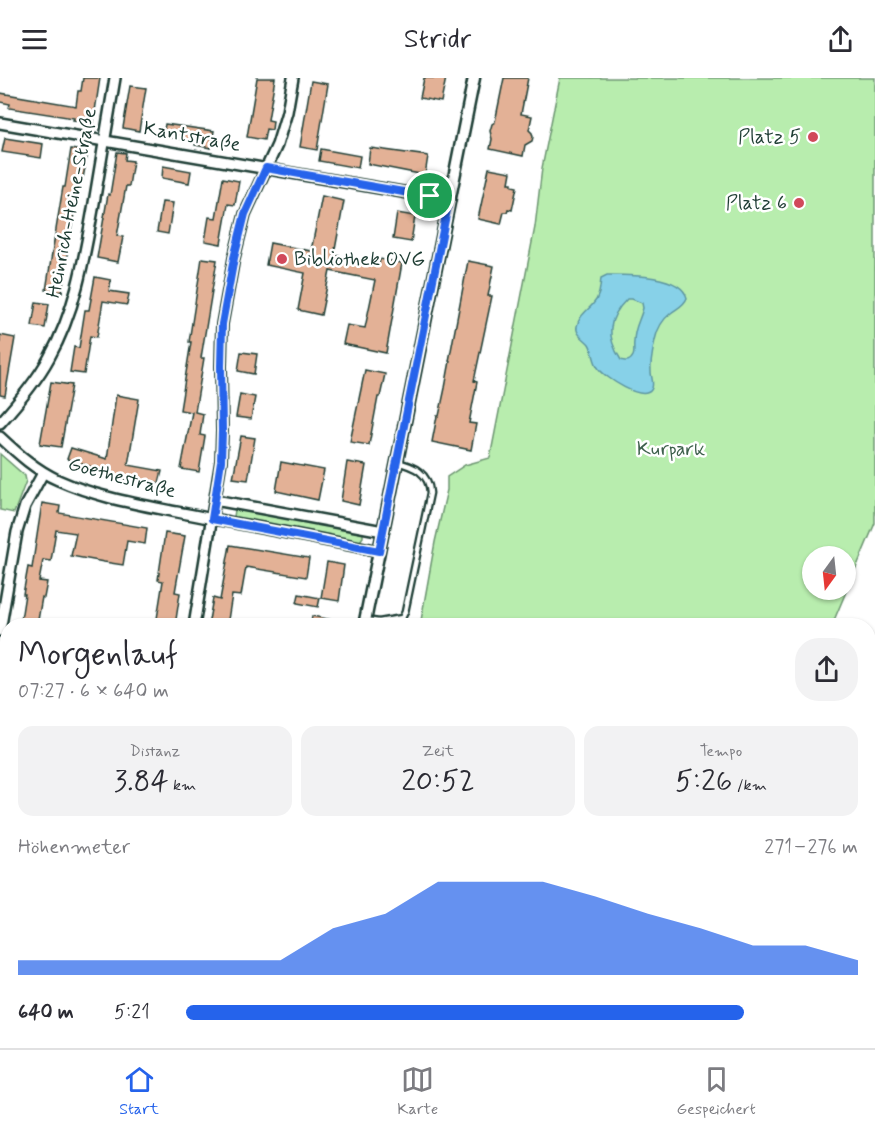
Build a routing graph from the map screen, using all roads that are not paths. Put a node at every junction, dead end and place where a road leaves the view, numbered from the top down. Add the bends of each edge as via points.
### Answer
1 (115, 78) edge
2 (294, 78) edge
3 (474, 78) edge
4 (0, 123) edge
5 (105, 140) junction
6 (266, 168) junction
7 (449, 200) junction
8 (0, 423) edge
9 (0, 438) edge
10 (396, 462) junction
11 (44, 473) junction
12 (215, 500) junction
13 (212, 519) junction
14 (383, 531) junction
15 (379, 551) junction
16 (2, 618) edge
17 (195, 618) edge
18 (365, 618) edge
19 (402, 618) edge

1 - 5 street, Heinrich-Heine-Straße
2 - 6 street via 277,145
3 - 7 street
4 - 5 street, Kantstraße
5 - 6 street, Kantstraße
5 - 8 street, Heinrich-Heine-Straße via 83,264 61,334 37,378
6 - 7 street, Kantstraße
6 - 12 street via 245,214 222,324 222,451
7 - 10 street
9 - 11 street, Goethestraße
10 - 14 street
10 - 19 lane via 410,465 430,485
11 - 13 street, Goethestraße via 97,494
11 - 16 street via 25,506 17,532
12 - 13 street
12 - 14 street
13 - 15 street, Goethestraße
13 - 17 street
14 - 15 street
15 - 18 street

